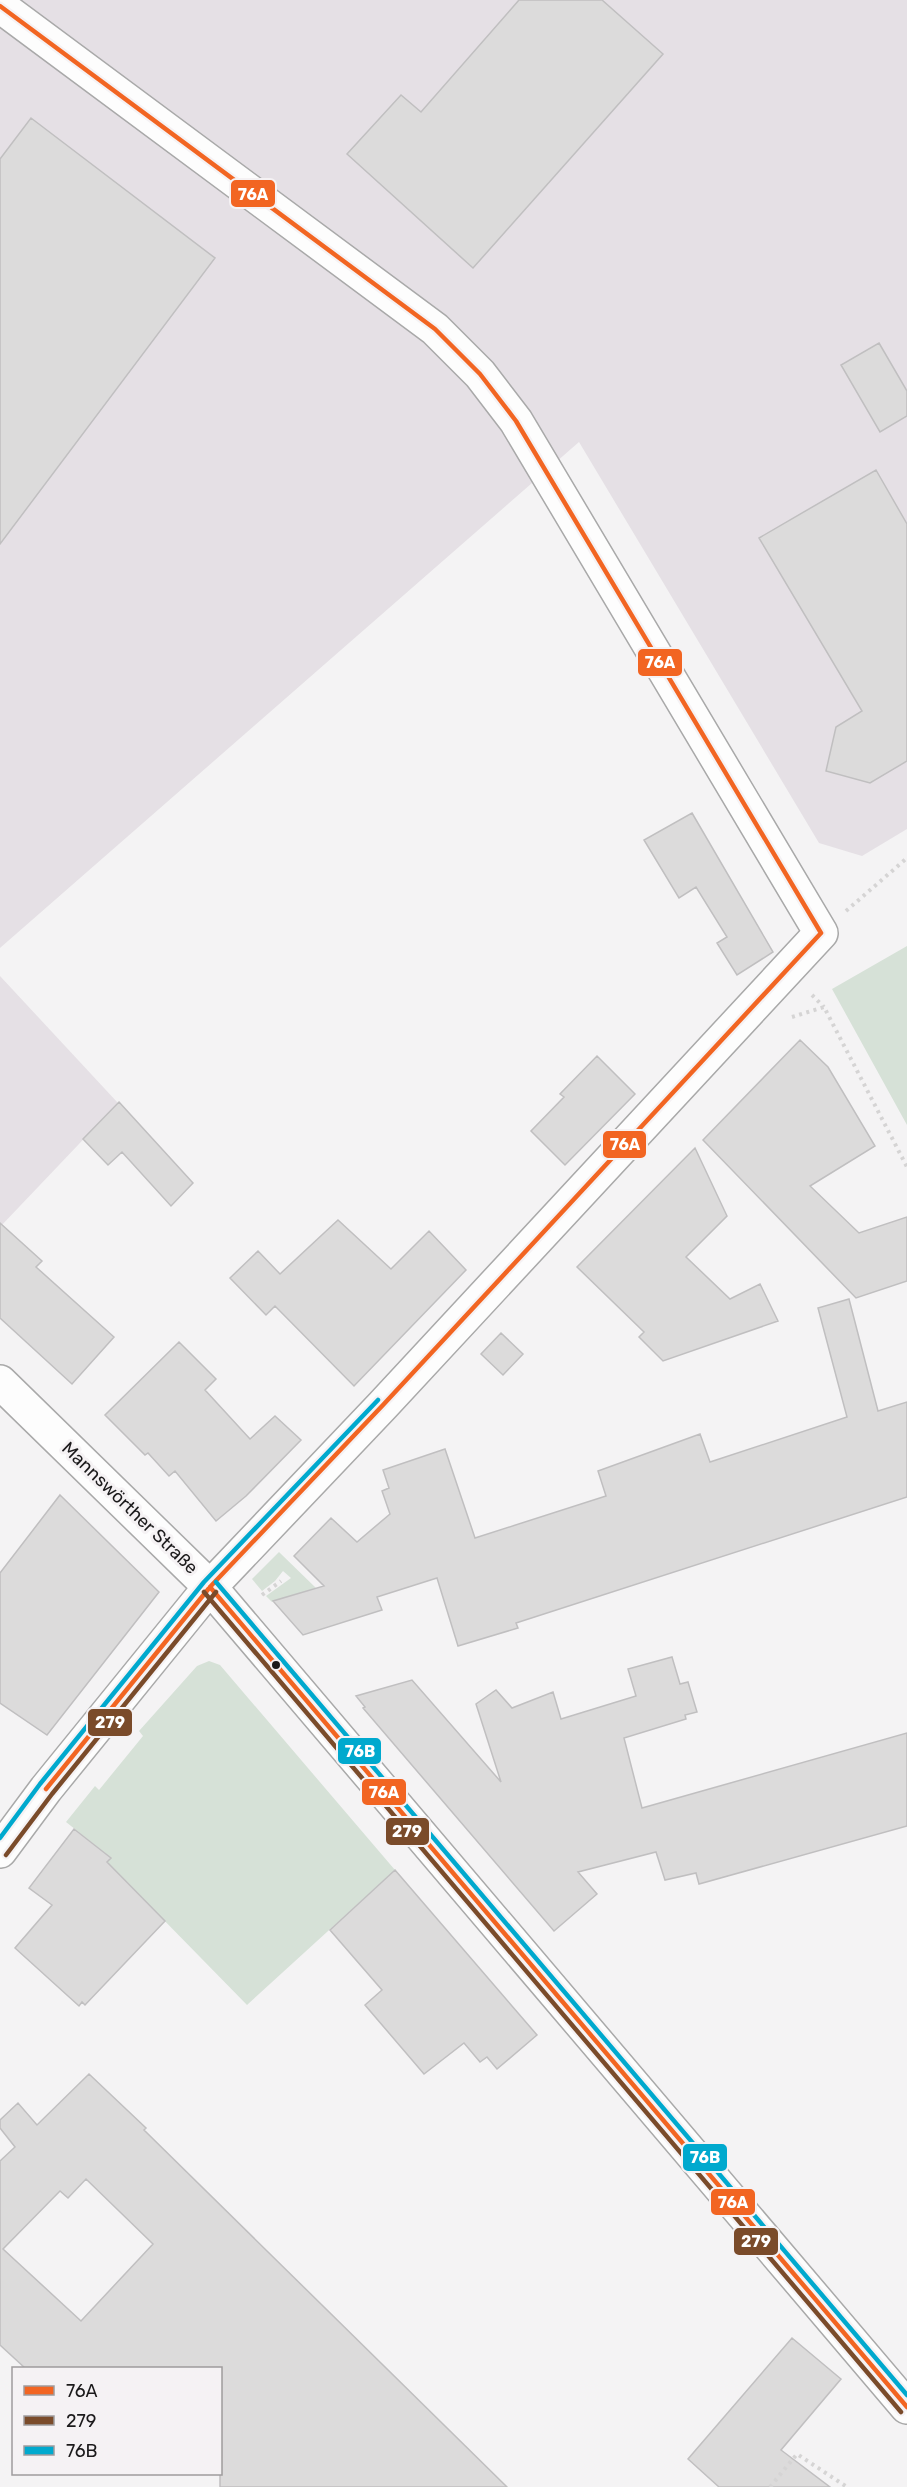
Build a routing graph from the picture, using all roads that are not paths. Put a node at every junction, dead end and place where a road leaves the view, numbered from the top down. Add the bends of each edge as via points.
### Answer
1 (0, 6) edge
2 (0, 1382) edge
3 (210, 1587) junction
4 (0, 1851) edge
5 (907, 2407) edge

1 - 3 street via 435,329 480,374 516,421 821,933
2 - 3 street, Mannswörther Straße
3 - 4 street
3 - 5 street, Mannswörther Straße

